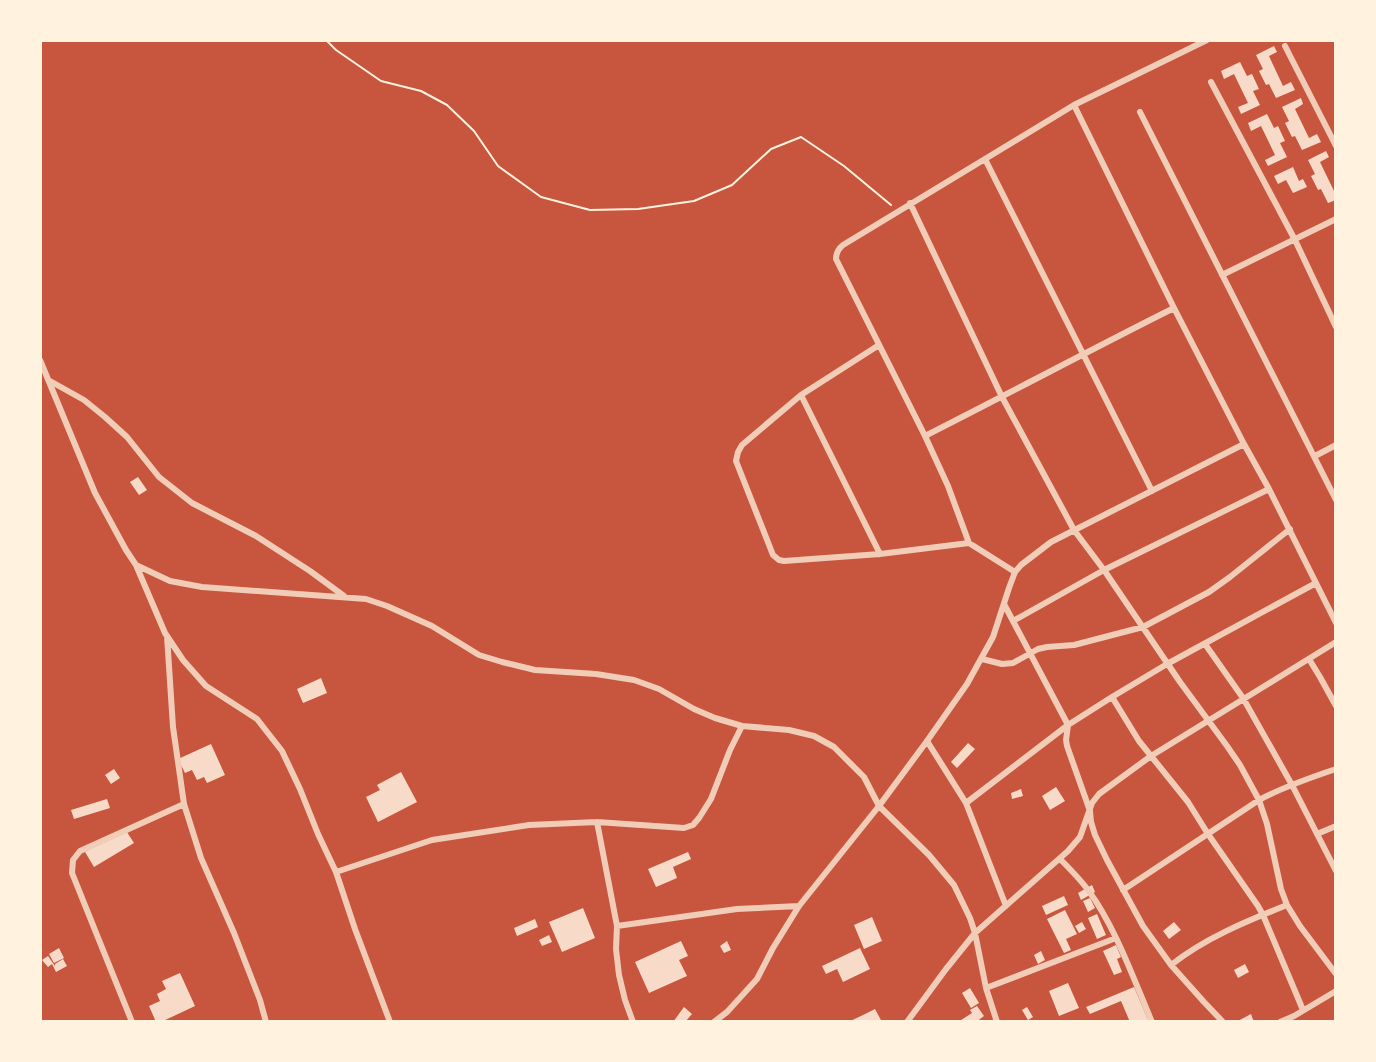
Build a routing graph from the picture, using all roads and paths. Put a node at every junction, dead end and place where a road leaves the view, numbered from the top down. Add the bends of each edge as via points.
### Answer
1 (326, 40) edge
2 (1207, 40) edge
3 (1285, 46) dead end
4 (1211, 82) dead end
5 (1074, 105) junction
6 (1140, 112) dead end
7 (1335, 146) edge
8 (985, 159) junction
9 (910, 203) junction
10 (898, 211) junction
11 (1335, 219) edge
12 (1295, 240) junction
13 (1222, 275) junction
14 (1174, 308) junction
15 (1335, 327) edge
16 (879, 345) junction
17 (1083, 353) junction
18 (40, 360) edge
19 (49, 381) junction
20 (801, 395) junction
21 (1002, 397) junction
22 (925, 436) junction
23 (1244, 444) junction
24 (1335, 445) edge
25 (1315, 456) junction
26 (1269, 489) junction
27 (1152, 491) junction
28 (1335, 500) edge
29 (1290, 529) junction
30 (1074, 530) junction
31 (969, 543) junction
32 (880, 554) junction
33 (136, 565) junction
34 (1104, 570) junction
35 (1016, 572) junction
36 (1316, 583) junction
37 (345, 597) junction
38 (1004, 604) junction
39 (1013, 621) junction
40 (1335, 624) edge
41 (1143, 627) junction
42 (167, 636) junction
43 (1335, 642) edge
44 (1206, 644) junction
45 (1030, 654) junction
46 (982, 659) junction
47 (1309, 660) junction
48 (1167, 664) junction
49 (1112, 697) junction
50 (1243, 698) junction
51 (1335, 706) edge
52 (1208, 721) junction
53 (1068, 725) junction
54 (742, 726) junction
55 (927, 741) junction
56 (1151, 756) junction
57 (1335, 769) edge
58 (1292, 784) junction
59 (1259, 800) junction
60 (966, 803) junction
61 (184, 804) junction
62 (879, 806) junction
63 (1090, 811) junction
64 (597, 822) junction
65 (1335, 826) edge
66 (1208, 834) junction
67 (1317, 834) junction
68 (1060, 859) junction
69 (1335, 871) edge
70 (336, 872) junction
71 (1123, 890) junction
72 (1287, 905) junction
73 (799, 906) junction
74 (1006, 906) junction
75 (1263, 915) junction
76 (616, 926) junction
77 (975, 933) junction
78 (1116, 938) junction
79 (1171, 965) junction
80 (1335, 974) edge
81 (986, 988) junction
82 (1335, 991) edge
83 (1303, 1010) junction
84 (1295, 1019) edge
85 (132, 1022) edge
86 (266, 1022) edge
87 (390, 1022) edge
88 (633, 1022) edge
89 (714, 1022) edge
90 (907, 1022) edge
91 (997, 1022) edge
92 (1152, 1022) edge
93 (1223, 1022) edge
94 (1280, 1022) edge

1 - 10 path via 381,81 421,91 447,105 474,131 498,166 541,197 590,210 694,201 732,185 771,149 801,137 844,166
2 - 5 street
3 - 7 street
4 - 12 street
5 - 8 street
5 - 14 street
6 - 13 street
8 - 9 street
8 - 17 street
9 - 10 street
9 - 21 street
10 - 16 street via 843,245 836,254
11 - 12 street
12 - 13 street
12 - 15 street
13 - 25 street
14 - 17 street
14 - 23 street
16 - 20 street
16 - 22 street
17 - 21 street
17 - 27 street
18 - 19 street
19 - 33 street via 95,493
19 - 37 street via 105,417 159,477 192,503 256,536
20 - 32 street
20 - 32 street via 742,446 736,461 773,555 784,561
21 - 22 street
21 - 30 street
22 - 31 street
23 - 26 street
23 - 27 street
24 - 25 street
25 - 28 street
26 - 29 street
26 - 34 street
27 - 30 street
29 - 36 street
29 - 41 street via 1209,592
30 - 34 street
30 - 35 street via 1030,556
31 - 32 street
31 - 35 street
33 - 37 street via 170,581 202,587
33 - 42 street
34 - 39 street
34 - 41 street
35 - 38 street
36 - 40 street
36 - 44 street
37 - 54 street via 387,606 432,626 479,655 535,670 634,680 715,718
38 - 39 street
38 - 46 street
39 - 45 street
41 - 45 street via 1074,645 1038,649
41 - 48 street
42 - 61 street via 173,727
42 - 70 street via 207,686 257,719 282,751
43 - 47 street
44 - 48 street
44 - 50 street
45 - 46 street via 1012,663
45 - 53 street
46 - 55 street
47 - 50 street
47 - 51 street
48 - 49 street
48 - 52 street
49 - 53 street
49 - 56 street
50 - 52 street
50 - 58 street
52 - 56 street
52 - 59 street via 1240,765
53 - 60 street
53 - 63 street via 1067,746
54 - 62 street via 789,730 814,736 834,747 864,777
54 - 64 street via 711,799 693,825 684,828
55 - 60 street
55 - 62 street
56 - 63 street via 1100,795
56 - 66 street
57 - 58 street
58 - 59 street
58 - 67 street
59 - 66 street
59 - 72 street
60 - 74 street
61 - 85 street via 80,851 73,861 72,873
61 - 86 street via 201,858 234,933
62 - 73 street
62 - 77 street via 954,885
63 - 68 street via 1080,837
63 - 71 street via 1095,835
64 - 70 street via 529,825 432,840
64 - 76 street
65 - 67 street
66 - 71 street
66 - 75 street
67 - 69 street
68 - 74 street
68 - 78 street via 1089,892
70 - 87 street
71 - 79 street
72 - 75 street
72 - 80 street
73 - 76 street via 737,909
73 - 89 street via 757,979
74 - 77 street
75 - 79 street via 1210,940
75 - 83 street
76 - 88 street via 619,975
77 - 81 street
77 - 90 street
78 - 81 street
78 - 92 street
79 - 93 street
81 - 91 street
82 - 83 street
83 - 84 street
84 - 94 street

